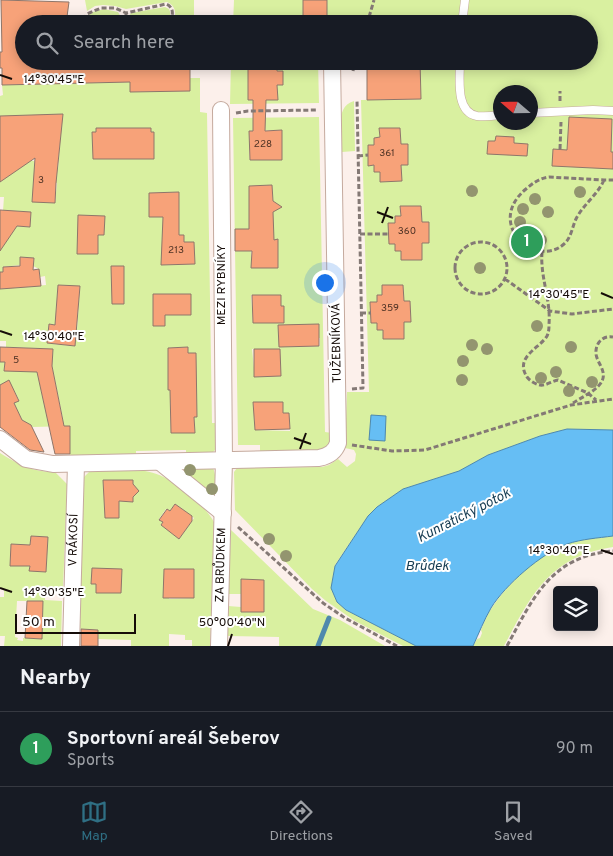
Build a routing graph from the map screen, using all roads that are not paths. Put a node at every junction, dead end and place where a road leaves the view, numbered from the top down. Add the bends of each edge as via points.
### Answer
1 (465, 0) edge
2 (463, 15) edge
3 (332, 70) edge
4 (460, 70) edge
5 (613, 111) edge
6 (221, 113) road end
7 (538, 113) edge
8 (493, 115) edge
9 (0, 439) edge
10 (224, 460) junction
11 (160, 462) junction
12 (76, 464) junction
13 (223, 513) junction
14 (71, 646) edge
15 (219, 646) edge

1 - 2 lane
3 - 10 street, TUŽEBNÍKOVÁ via 338,443 326,457
4 - 8 lane via 460,90 466,111 476,116
5 - 7 lane
6 - 10 street, MEZI RYBNÍKY
9 - 12 street via 32,460
10 - 11 street
10 - 13 street, MEZI RYBNÍKY
11 - 12 street
11 - 13 street
12 - 14 street, V RÁKOSÍ
13 - 15 street, ZA BRŮDKEM

